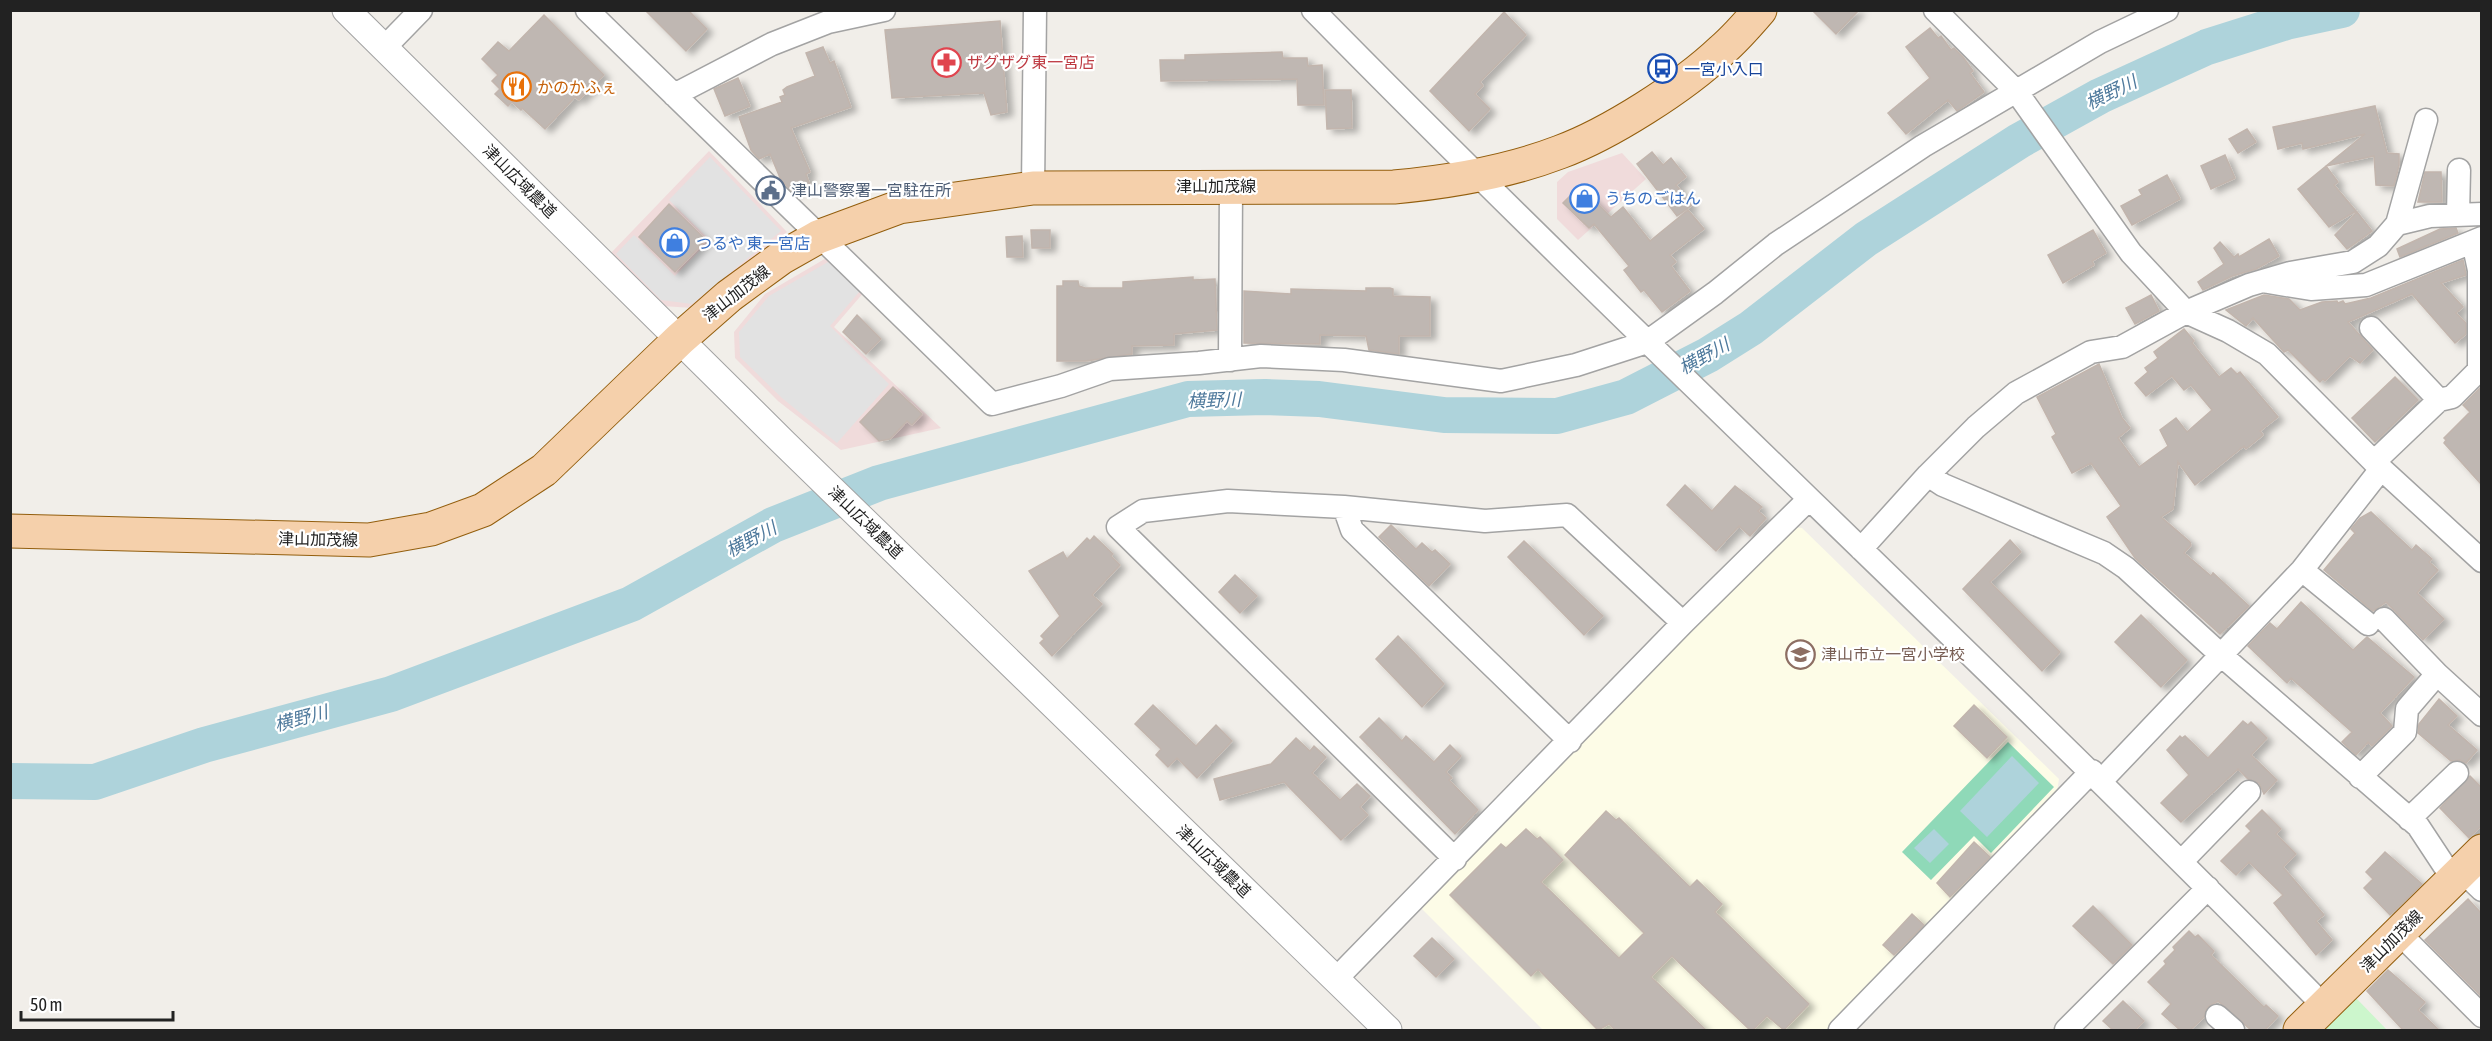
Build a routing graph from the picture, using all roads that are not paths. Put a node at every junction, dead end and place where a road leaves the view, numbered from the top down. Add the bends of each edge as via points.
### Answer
1 (346, 10) edge
2 (421, 10) edge
3 (587, 10) edge
4 (884, 10) edge
5 (1035, 10) edge
6 (1313, 10) edge
7 (1760, 10) edge
8 (1935, 10) edge
9 (2153, 13) edge
10 (822, 16) edge
11 (384, 48) junction
12 (674, 95) junction
13 (2022, 98) junction
14 (2426, 120) dead end
15 (2459, 170) dead end
16 (1474, 174) junction
17 (1231, 186) junction
18 (1034, 188) junction
19 (2481, 214) edge
20 (2458, 215) junction
21 (2397, 224) junction
22 (818, 237) junction
23 (2477, 240) edge
24 (2381, 244) junction
25 (2395, 274) junction
26 (2264, 281) junction
27 (2186, 312) junction
28 (2371, 328) dead end
29 (680, 339) junction
30 (1647, 343) junction
31 (1230, 360) junction
32 (2439, 400) junction
33 (2377, 465) junction
34 (1928, 475) junction
35 (1809, 499) junction
36 (1344, 507) junction
37 (10, 531) edge
38 (1861, 549) junction
39 (2481, 559) edge
40 (2302, 570) junction
41 (1683, 623) junction
42 (2221, 655) junction
43 (2437, 674) junction
44 (2481, 715) edge
45 (1570, 741) junction
46 (2457, 773) dead end
47 (2096, 776) junction
48 (2360, 777) junction
49 (2249, 792) dead end
50 (2409, 819) junction
51 (1455, 859) junction
52 (2182, 861) junction
53 (2470, 873) edge
54 (2208, 888) junction
55 (2399, 933) junction
56 (1336, 979) junction
57 (2325, 1007) junction
58 (2481, 1016) edge
59 (1375, 1026) edge
60 (1840, 1030) edge
61 (2066, 1030) edge
62 (2300, 1030) edge

1 - 11 street, 津山広域農道
2 - 11 street
3 - 12 street
4 - 10 street
5 - 18 street
6 - 16 street
7 - 16 main road, 津山加茂線 via 1722,51 1619,122 1561,152
8 - 13 street
9 - 13 street
10 - 12 street
11 - 29 street, 津山広域農道
12 - 22 street
13 - 27 street via 2131,253
13 - 30 street via 1923,146 1776,244
14 - 21 street
15 - 20 street
16 - 17 main road, 津山加茂線 via 1394,187
16 - 30 street
17 - 18 main road, 津山加茂線
17 - 31 street
18 - 22 main road, 津山加茂線 via 899,207
19 - 20 street
20 - 21 street via 2430,216
21 - 24 street
22 - 29 main road, 津山加茂線 via 772,264
22 - 31 street via 992,404 1110,369
23 - 25 street
23 - 32 street via 2479,370 2452,397
24 - 25 street
24 - 26 street via 2353,262
25 - 26 street via 2366,285 2339,289 2311,290
26 - 27 street
27 - 33 street via 2267,354
27 - 34 street via 2122,347 2091,352 2016,393
28 - 32 street
29 - 37 main road, 津山加茂線 via 544,470 483,510 431,529 369,540
29 - 56 street, 津山広域農道
30 - 31 street via 1576,365 1501,381 1344,360 1262,356
30 - 35 street
32 - 33 street
33 - 39 street
33 - 40 street
34 - 38 street
34 - 42 street via 1943,485 2104,553 2126,568
35 - 38 street
35 - 41 street
36 - 41 street via 1485,521 1567,515
36 - 45 street via 1352,530
36 - 51 street via 1228,501 1143,511 1118,527
38 - 47 street
40 - 42 street
40 - 43 street via 2376,621
41 - 45 street
42 - 47 street
42 - 48 street
43 - 44 street
43 - 48 street via 2407,709 2405,732
45 - 51 street
46 - 50 street
47 - 52 street
47 - 60 street
48 - 50 street
49 - 52 street
50 - 53 street
51 - 56 street
52 - 54 street
53 - 55 main road, 津山加茂線
54 - 57 street
54 - 61 street
55 - 57 main road, 津山加茂線
55 - 58 street
56 - 59 street, 津山広域農道
57 - 62 main road, 津山加茂線

